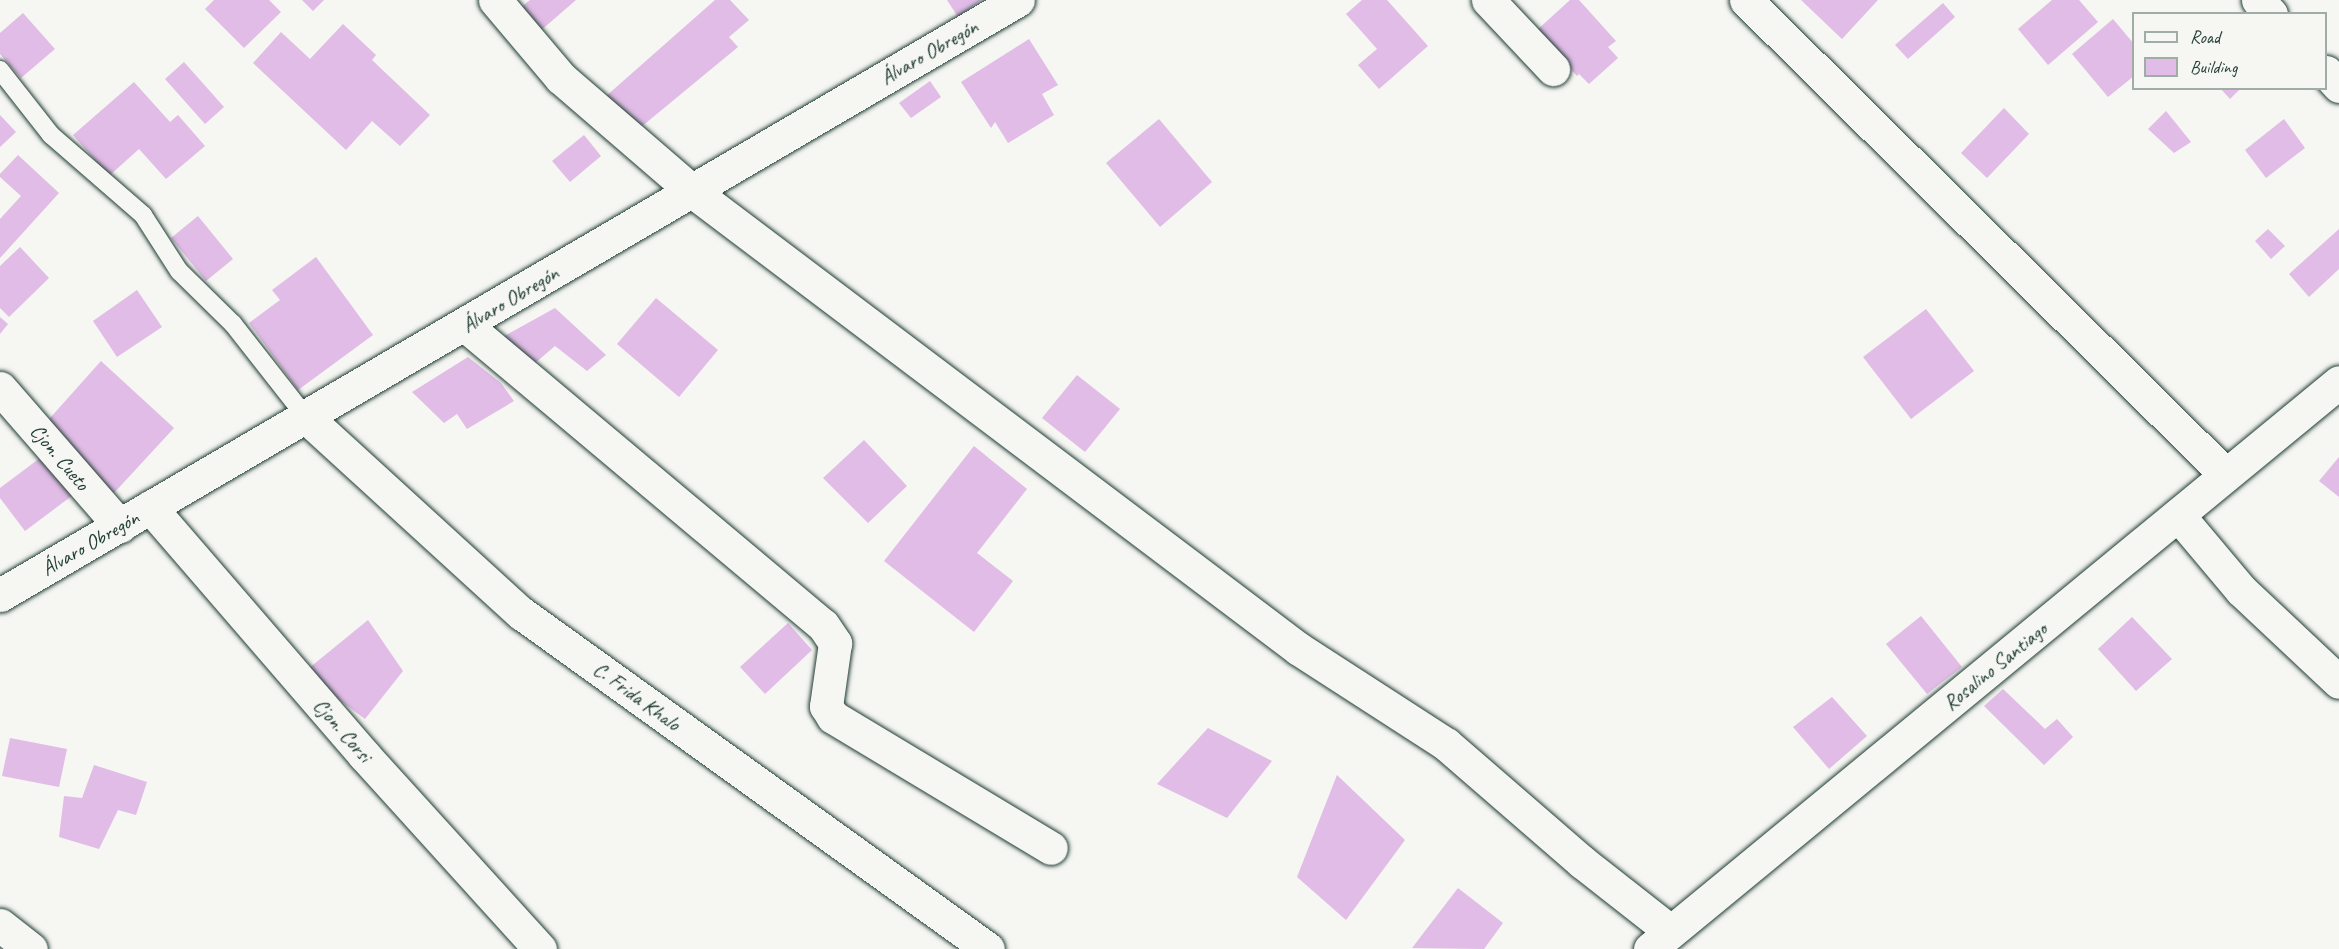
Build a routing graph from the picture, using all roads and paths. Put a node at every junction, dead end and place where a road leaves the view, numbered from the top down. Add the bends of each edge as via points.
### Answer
1 (495, 0) edge
2 (1488, 0) edge
3 (1746, 0) edge
4 (2258, 0) edge
5 (1014, 1) edge
6 (2269, 12) edge
7 (1553, 69) dead end
8 (0, 70) edge
9 (2327, 74) edge
10 (2339, 86) edge
11 (692, 191) junction
12 (465, 325) junction
13 (2339, 382) edge
14 (0, 388) edge
15 (306, 417) junction
16 (2226, 475) junction
17 (150, 507) junction
18 (2178, 515) junction
19 (120, 526) junction
20 (0, 595) edge
21 (2339, 682) edge
22 (1051, 848) dead end
23 (0, 925) edge
24 (1660, 940) edge
25 (31, 949) edge
26 (540, 949) edge
27 (988, 949) edge

1 - 11 street via 561,78
2 - 7 street
3 - 16 street
4 - 6 street
5 - 11 street, Álvaro Obregón
8 - 15 lane via 51,135 143,215 179,271 233,324
9 - 10 street
11 - 12 street, Álvaro Obregón
11 - 24 street via 1299,649 1446,744 1582,862
12 - 15 street, Álvaro Obregón
12 - 22 street via 823,625 835,643 825,706 832,717
13 - 16 street, Rosalino Santiago
14 - 19 street, Cjon. Cueto
15 - 17 street, Álvaro Obregón
15 - 27 street, C. Frida Khalo via 521,613
16 - 18 street, Rosalino Santiago
17 - 19 street, Álvaro Obregón
17 - 26 street, Cjon. Corsi via 364,756
18 - 21 street via 2241,590
18 - 24 street, Rosalino Santiago
19 - 20 street, Álvaro Obregón
23 - 25 street

